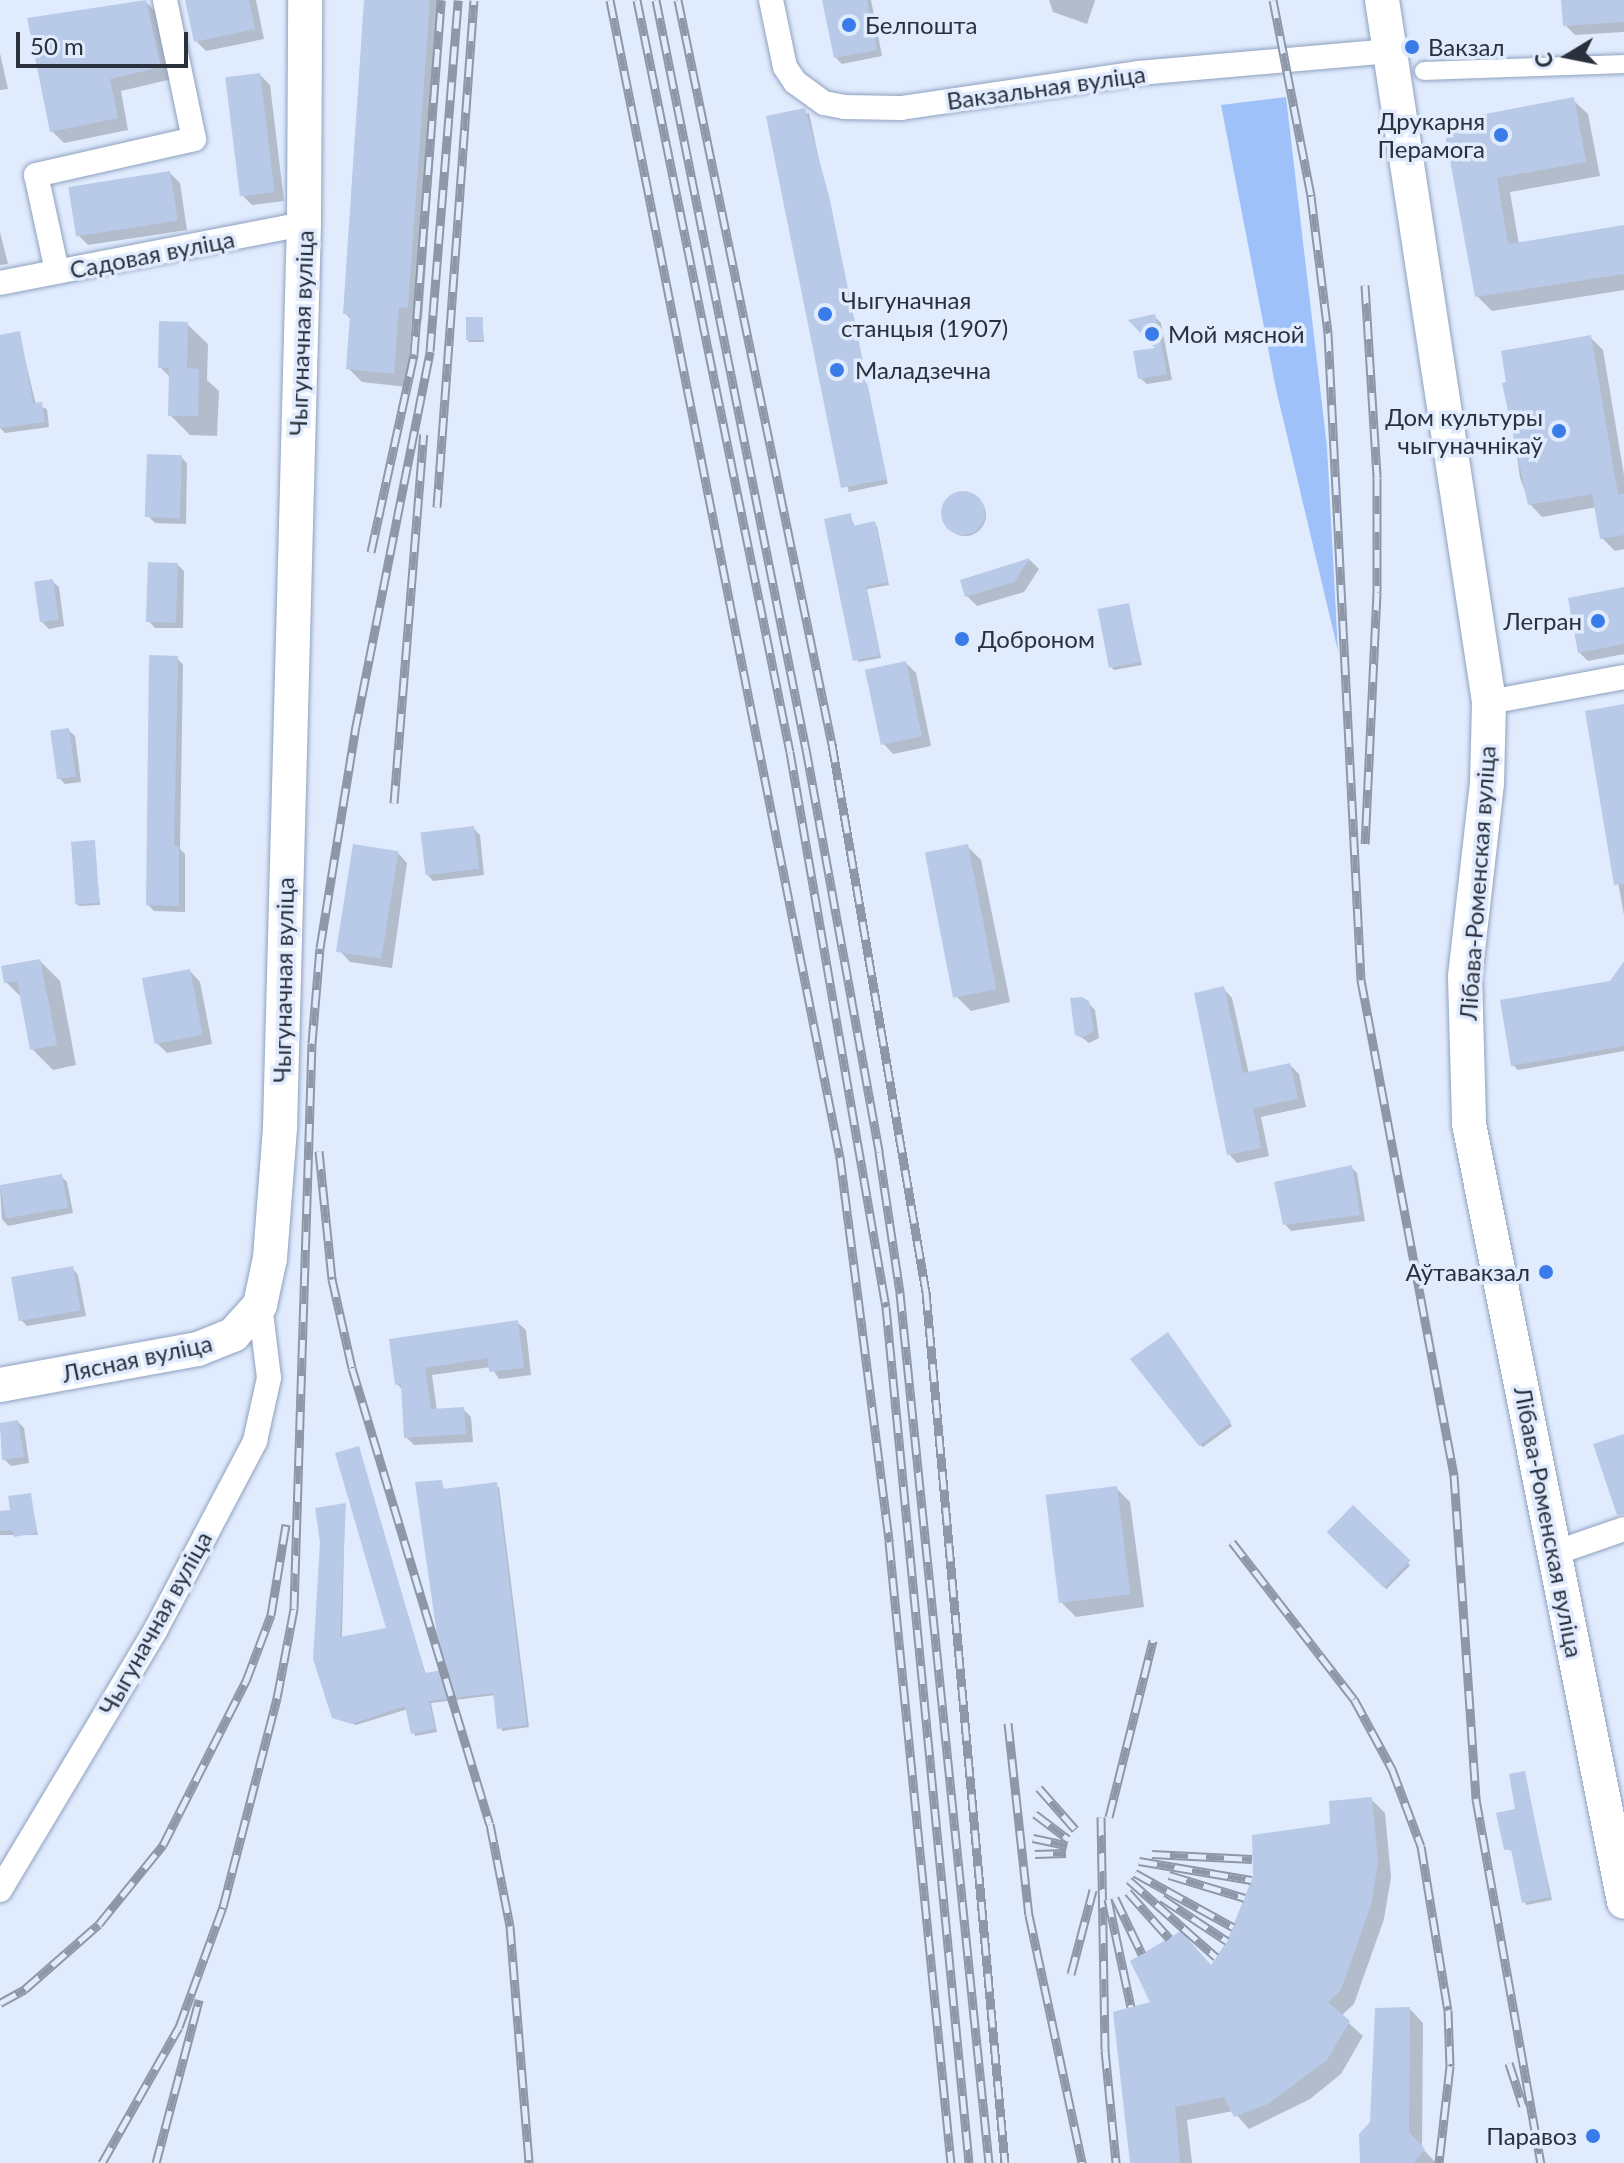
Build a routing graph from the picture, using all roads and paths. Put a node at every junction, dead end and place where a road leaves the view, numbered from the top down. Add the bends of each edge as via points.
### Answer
1 (165, 0) edge
2 (305, 0) edge
3 (771, 0) edge
4 (1382, 0) edge
5 (1390, 51) junction
6 (1624, 64) edge
7 (1424, 71) dead end
8 (304, 224) junction
9 (57, 271) junction
10 (0, 283) edge
11 (1624, 677) edge
12 (1489, 702) junction
13 (260, 1305) junction
14 (0, 1385) edge
15 (1624, 1529) edge
16 (1555, 1553) junction
17 (0, 1890) edge
18 (1624, 1902) edge

1 - 9 street via 194,139 36,175
2 - 8 main road, Чыгуначная вуліца
3 - 5 street, Вакзальная вуліца via 785,67 795,82 824,103 844,107 901,108 1154,71
4 - 5 main road, Лібава-Роменская вуліца
5 - 12 main road, Лібава-Роменская вуліца
6 - 7 street
8 - 9 street, Садовая вуліца
8 - 13 main road, Чыгуначная вуліца via 280,1127 270,1258
9 - 10 street, Садовая вуліца
11 - 12 street
12 - 16 main road, Лібава-Роменская вуліца via 1487,783 1465,977 1469,1124
13 - 14 main road, Лясная вуліца via 233,1335 198,1349
13 - 17 street, Чыгуначная вуліца via 269,1378 255,1441 155,1631
15 - 16 street
16 - 18 main road, Лібава-Роменская вуліца

